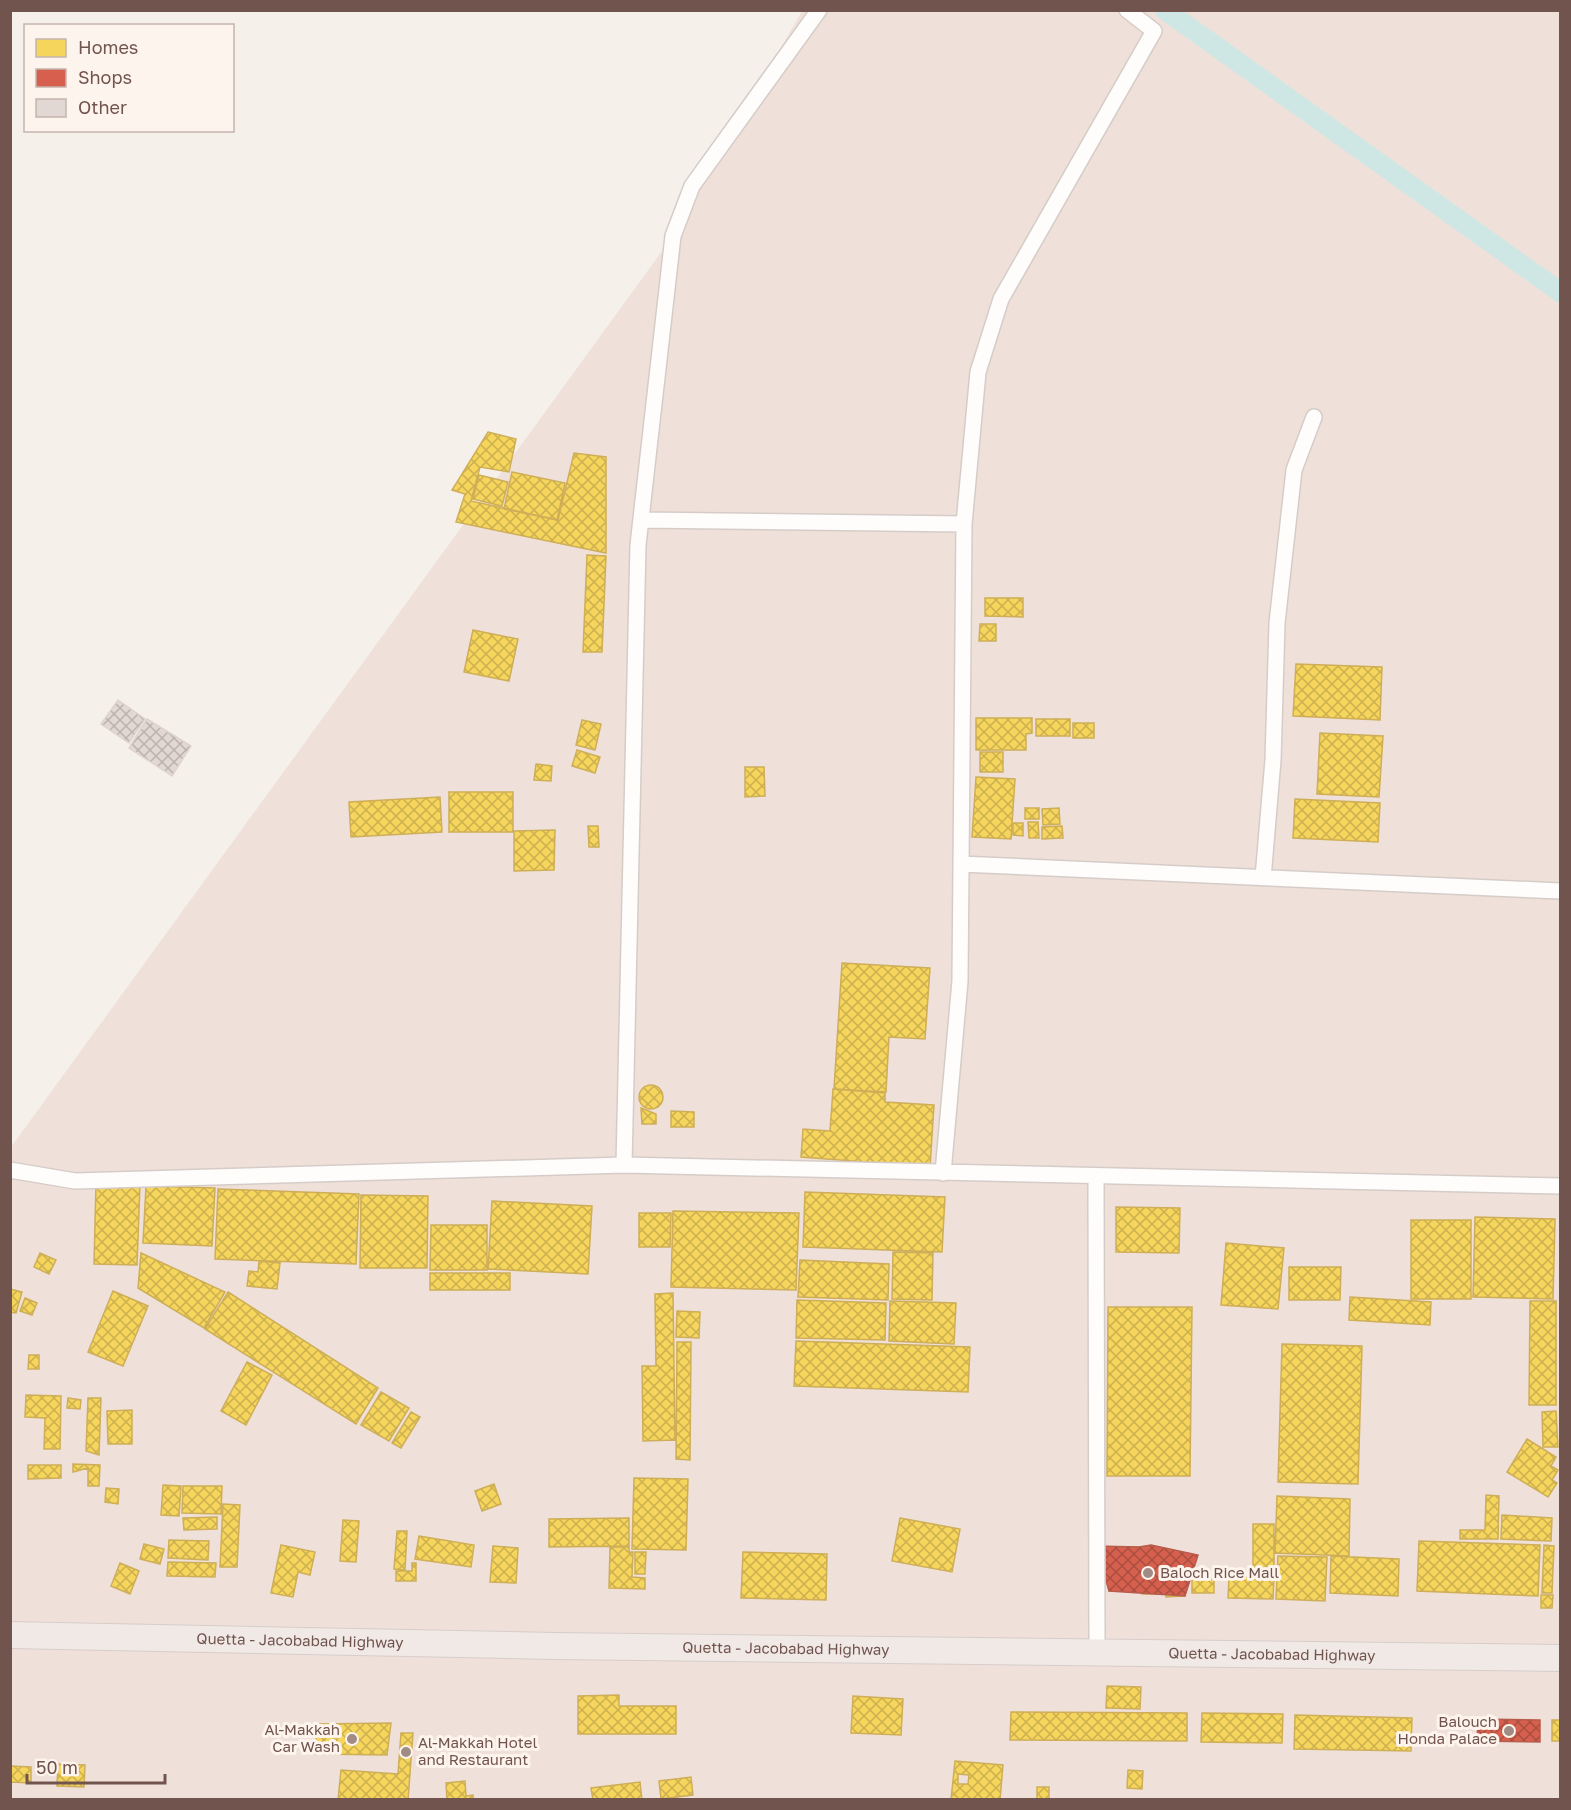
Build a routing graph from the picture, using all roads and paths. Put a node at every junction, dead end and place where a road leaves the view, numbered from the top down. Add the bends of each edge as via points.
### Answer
1 (819, 10) edge
2 (1127, 10) edge
3 (1314, 417) dead end
4 (641, 520) junction
5 (964, 524) junction
6 (961, 864) junction
7 (1263, 878) junction
8 (1560, 891) edge
9 (624, 1165) junction
10 (10, 1170) edge
11 (942, 1173) junction
12 (1096, 1177) junction
13 (1560, 1186) edge
14 (10, 1635) edge
15 (1097, 1653) junction
16 (1560, 1658) edge

1 - 4 street via 692,186 673,236
2 - 5 street via 1154,31 1001,299 978,372
3 - 7 street via 1292,481 1277,623 1273,760
4 - 5 street
4 - 9 street
5 - 6 street
6 - 7 street
6 - 11 street via 960,981
7 - 8 street
9 - 10 street via 75,1181
9 - 11 street
11 - 12 street
12 - 13 street
12 - 15 street
14 - 15 highway, Quetta - Jacobabad Highway
15 - 16 highway, Quetta - Jacobabad Highway

